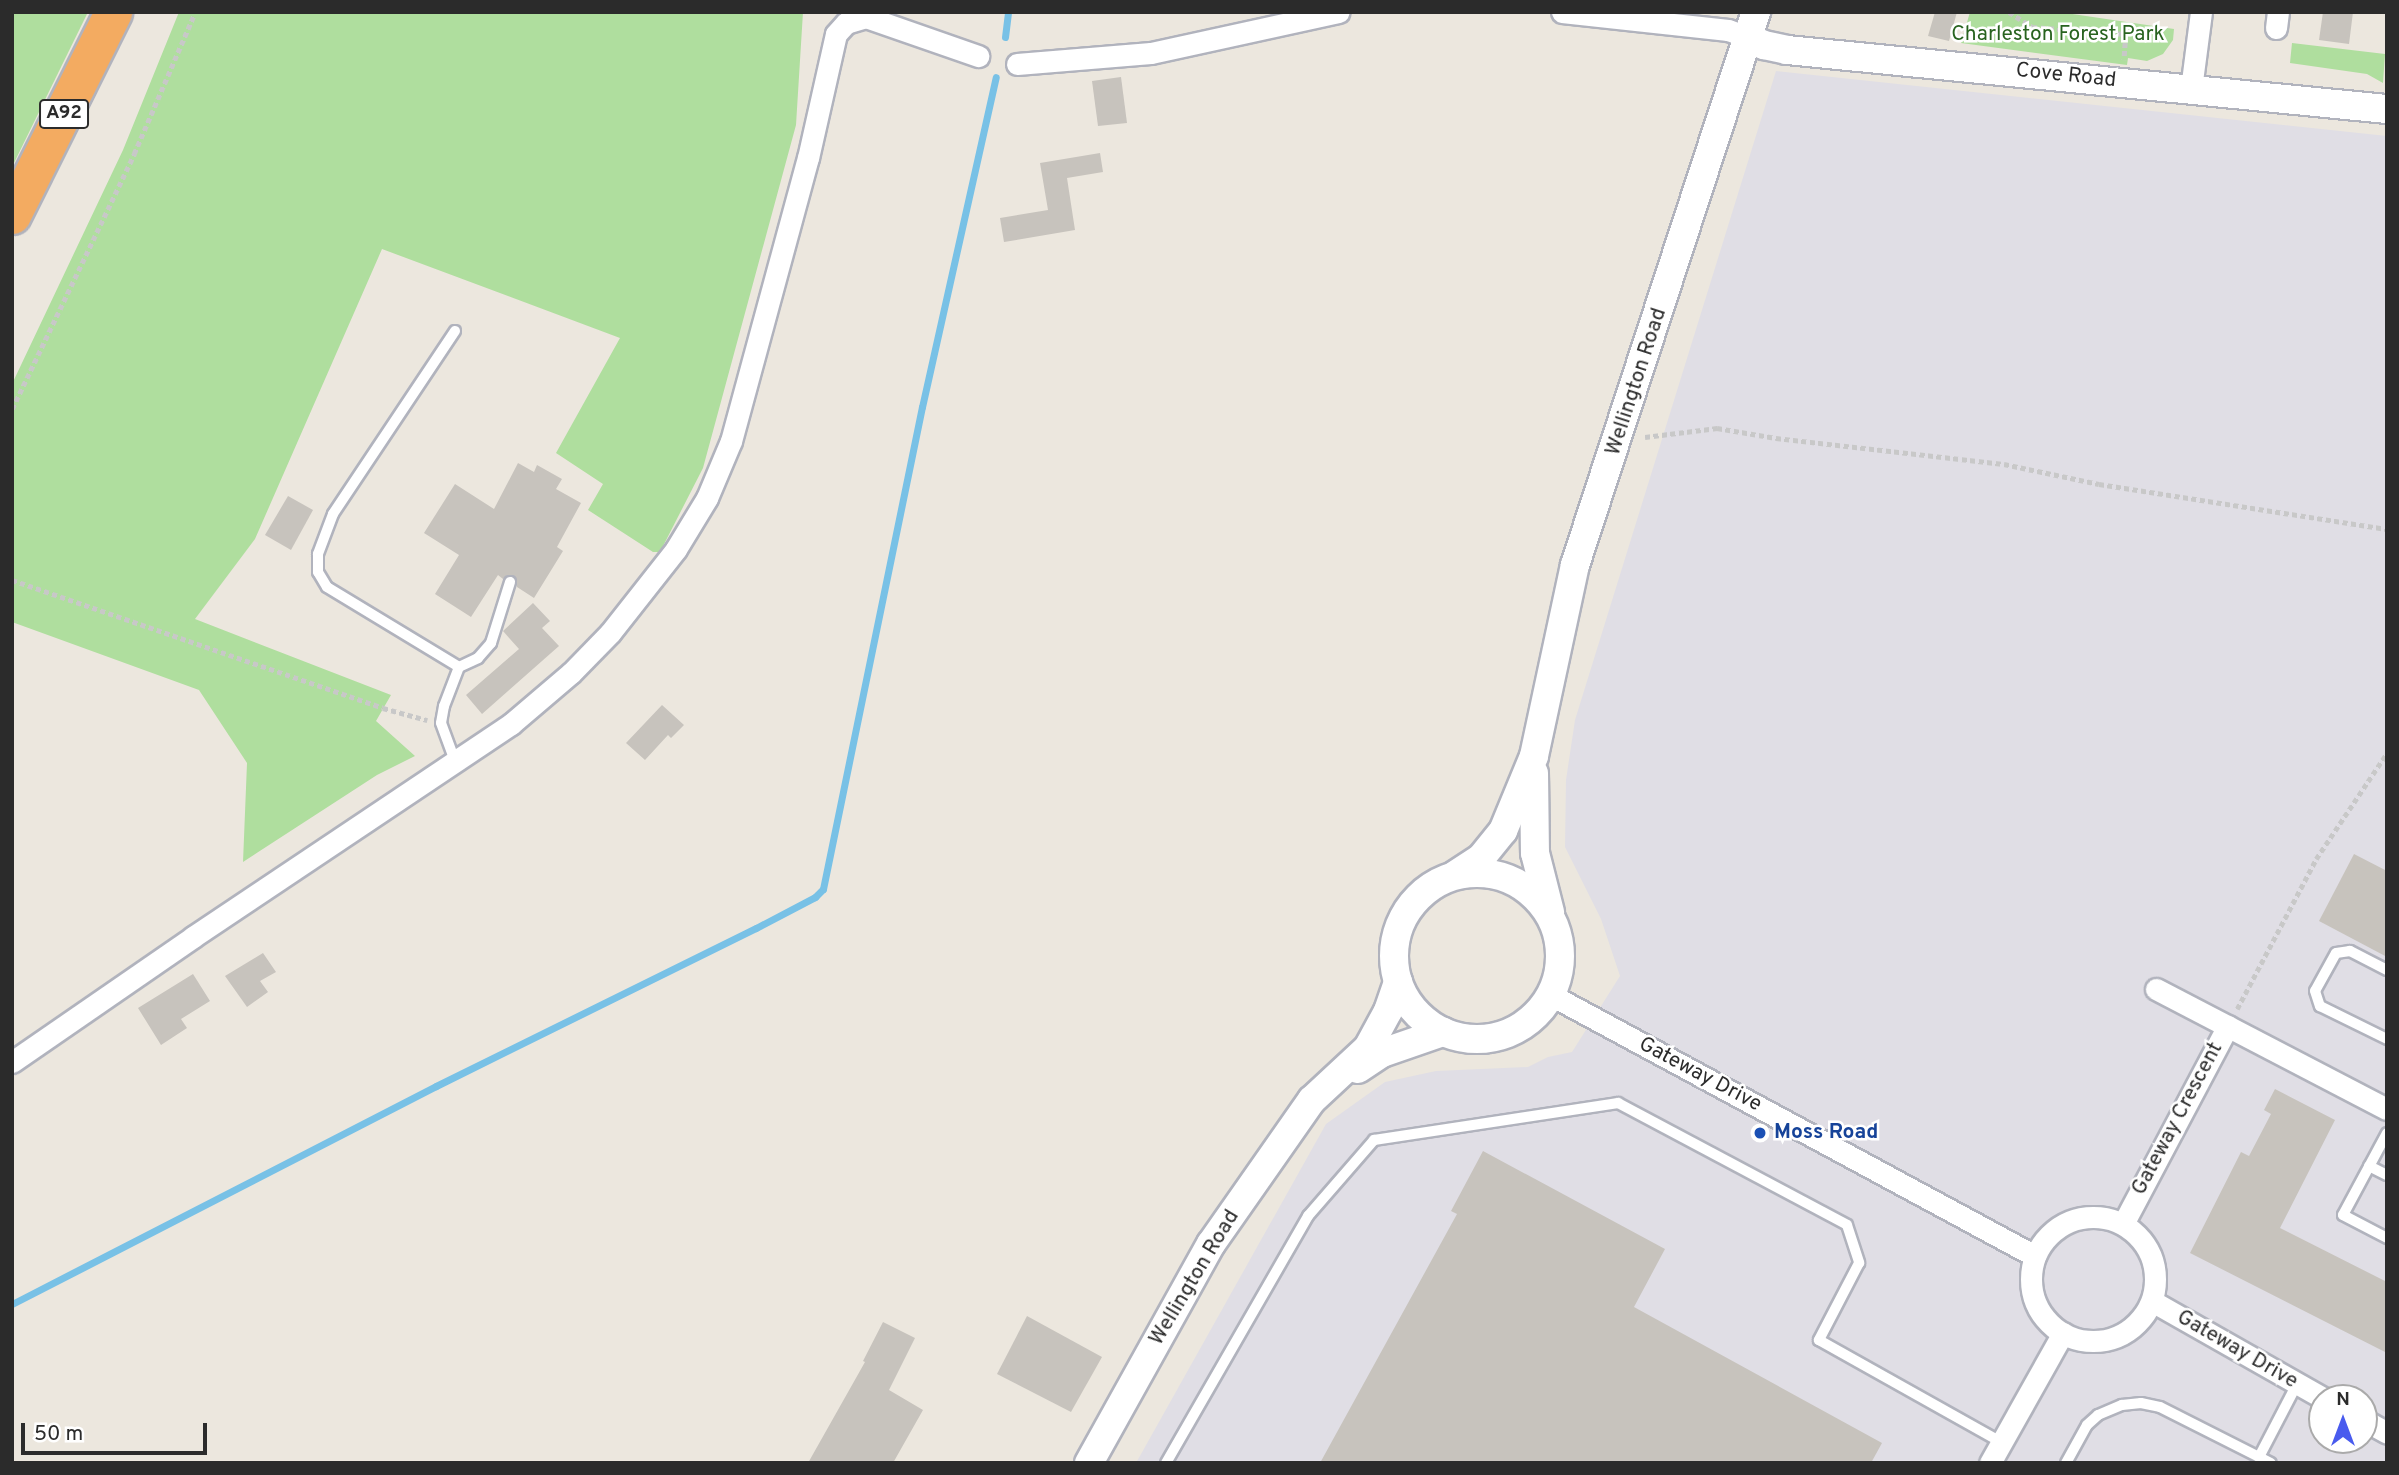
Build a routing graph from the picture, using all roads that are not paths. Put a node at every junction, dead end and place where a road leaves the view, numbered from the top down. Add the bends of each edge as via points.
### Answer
1 (113, 12) edge
2 (1339, 12) edge
3 (1562, 12) edge
4 (2201, 12) edge
5 (844, 18) edge
6 (1752, 24) edge
7 (978, 56) dead end
8 (1017, 64) dead end
9 (2191, 89) junction
10 (2387, 109) edge
11 (12, 215) edge
12 (456, 331) dead end
13 (510, 582) dead end
14 (459, 667) junction
15 (1534, 756) junction
16 (456, 761) junction
17 (1455, 875) junction
18 (1552, 919) junction
19 (2387, 970) edge
20 (1398, 982) junction
21 (2156, 989) dead end
22 (1551, 995) junction
23 (2228, 1026) junction
24 (1443, 1032) junction
25 (2387, 1039) edge
26 (12, 1062) edge
27 (1312, 1100) junction
28 (2387, 1110) edge
29 (2387, 1133) edge
30 (2369, 1166) junction
31 (2387, 1175) edge
32 (2123, 1224) junction
33 (2387, 1238) edge
34 (2035, 1256) junction
35 (2152, 1301) junction
36 (2063, 1334) junction
37 (2297, 1384) junction
38 (2308, 1390) edge
39 (2001, 1442) junction
40 (2259, 1457) junction
41 (1089, 1463) edge
42 (1166, 1463) edge
43 (1990, 1463) edge
44 (2066, 1463) edge
45 (2271, 1463) edge

1 - 11 highway, A92
2 - 8 street via 1151,53
3 - 6 street via 1728,30
4 - 9 street
5 - 7 street via 876,20
5 - 16 street via 834,40 753,370 731,441 706,498 676,549 600,643 511,724
6 - 9 street, Cove Road via 1764,45 1787,50
6 - 15 street, Wellington Road via 1576,565
9 - 10 street, Cove Road
12 - 14 lane via 333,514 318,554 318,572 327,587
13 - 14 lane via 491,643
14 - 16 lane via 441,723
15 - 17 street, Wellington Road via 1503,831 1481,858
15 - 18 street, Wellington Road via 1535,853
16 - 26 street
17 - 18 street via 1501,876 1539,900
17 - 20 street via 1434,884 1403,916 1395,937
18 - 22 street via 1560,944 1559,970
19 - 25 lane via 2350,951 2336,953 2315,991 2320,1006
20 - 24 street via 1408,1003
20 - 27 street, Wellington Road via 1368,1048
21 - 23 street
22 - 24 street via 1516,1029 1492,1038
22 - 34 street, Gateway Drive
23 - 28 street, Gateway Crescent
23 - 32 street, Gateway Crescent
24 - 27 street, Wellington Road via 1382,1053
27 - 41 street, Wellington Road via 1211,1244
29 - 30 lane
30 - 31 lane
30 - 33 lane via 2343,1215
32 - 34 street via 2103,1217 2082,1217 2054,1231
32 - 35 street via 2138,1234 2155,1266
34 - 36 street via 2031,1273 2035,1300 2049,1323
35 - 36 street via 2141,1320 2124,1333 2105,1340
35 - 37 street, Gateway Drive
36 - 39 street
37 - 38 street, Gateway Drive
37 - 40 lane
39 - 42 lane via 1819,1340 1859,1263 1846,1225 1618,1104 1374,1140 1308,1216
39 - 43 street
40 - 44 lane via 2160,1407 2141,1403 2098,1415 2087,1425
40 - 45 lane

